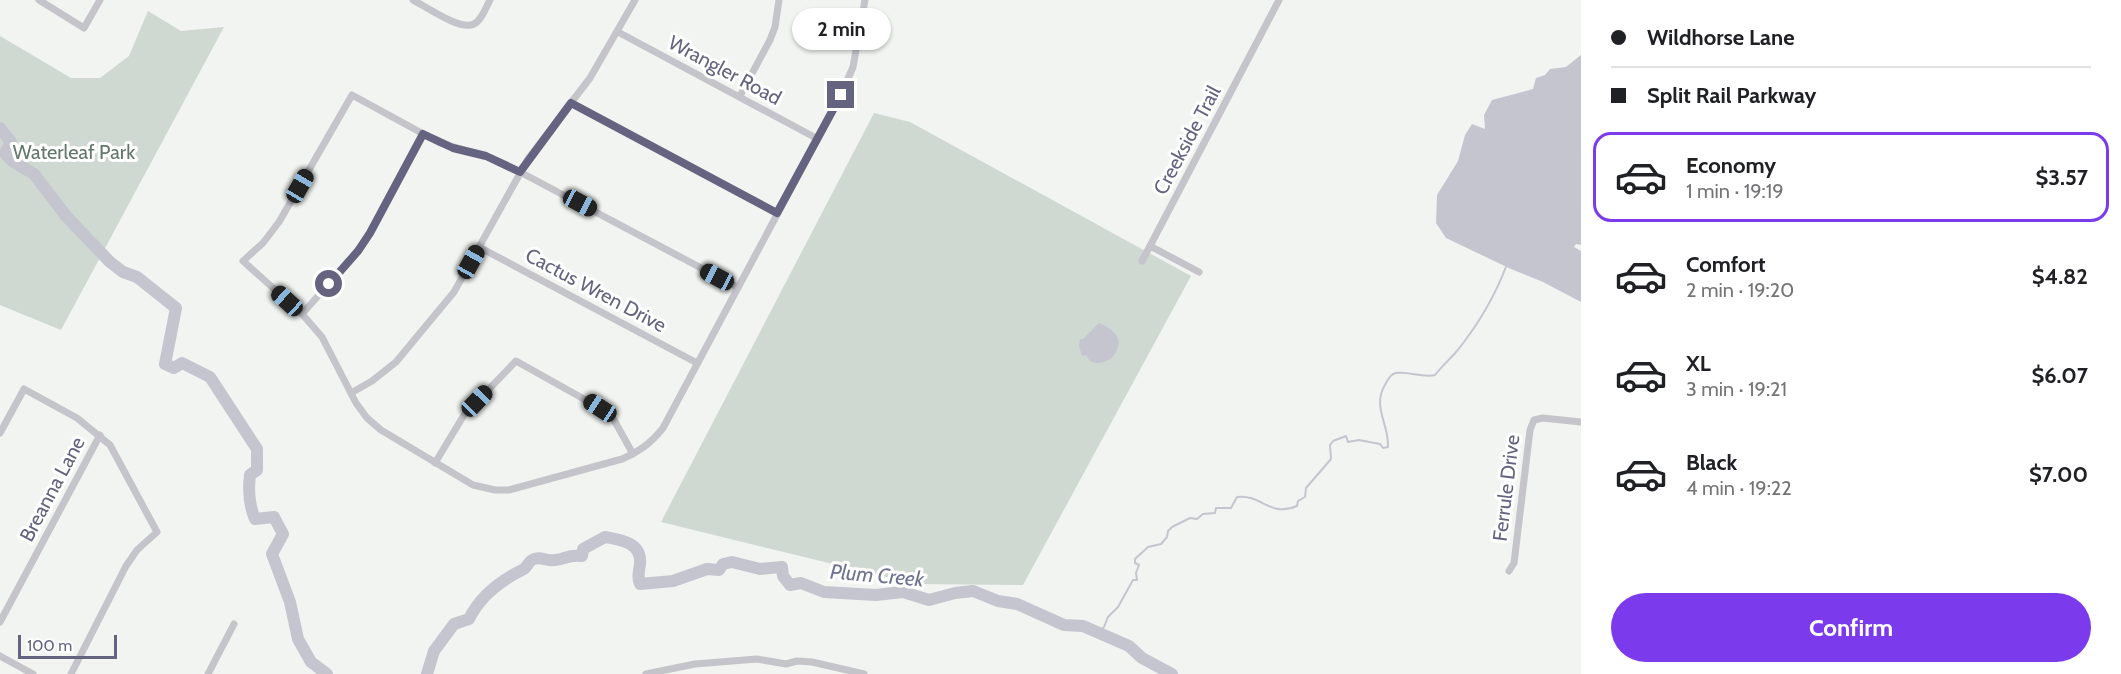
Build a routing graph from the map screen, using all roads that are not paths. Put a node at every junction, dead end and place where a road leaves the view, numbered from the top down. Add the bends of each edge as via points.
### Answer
1 (39, 0) edge
2 (100, 0) edge
3 (413, 0) edge
4 (490, 0) edge
5 (635, 0) edge
6 (779, 0) edge
7 (865, 0) edge
8 (1279, 0) edge
9 (618, 32) junction
10 (740, 96) junction
11 (571, 103) junction
12 (423, 134) junction
13 (816, 138) junction
14 (520, 172) junction
15 (777, 213) junction
16 (1150, 246) junction
17 (479, 247) junction
18 (1142, 261) dead end
19 (1199, 272) dead end
20 (737, 287) junction
21 (302, 314) junction
22 (697, 363) junction
23 (351, 393) junction
24 (1581, 422) edge
25 (0, 433) edge
26 (100, 435) junction
27 (633, 454) junction
28 (435, 463) junction
29 (1509, 572) dead end
30 (0, 622) edge
31 (234, 624) dead end
32 (0, 656) edge
33 (33, 674) edge
34 (71, 674) edge
35 (208, 674) edge
36 (646, 674) edge
37 (864, 674) edge

1 - 2 street via 84,28
3 - 4 street via 461,26 480,19
5 - 9 street
6 - 10 street via 770,40
7 - 13 street via 853,67
8 - 16 street, Creekside Trail
9 - 10 street, Wrangler Road
9 - 11 street
10 - 13 street, Wrangler Road
11 - 14 street
11 - 15 street
12 - 14 street
12 - 21 street via 358,251
12 - 21 street via 352,95 279,222 243,261
13 - 15 street
14 - 17 street
14 - 20 street
15 - 20 street
16 - 18 street, Creekside Trail
16 - 19 street
17 - 22 street, Cactus Wren Drive
17 - 23 street via 454,292 432,321 396,362
20 - 22 street
21 - 23 street via 322,336
22 - 27 street via 663,428 652,442
23 - 28 street via 367,418 381,430
24 - 29 street, Ferrule Drive via 1534,420 1514,562
25 - 26 street via 24,389
26 - 30 street, Breanna Lane
26 - 34 street via 115,453 157,532 126,566
27 - 28 street via 509,490 473,485
27 - 28 street via 614,420 600,408 516,361 464,415
31 - 35 street
32 - 33 street
36 - 37 street via 695,664 757,659 812,663

